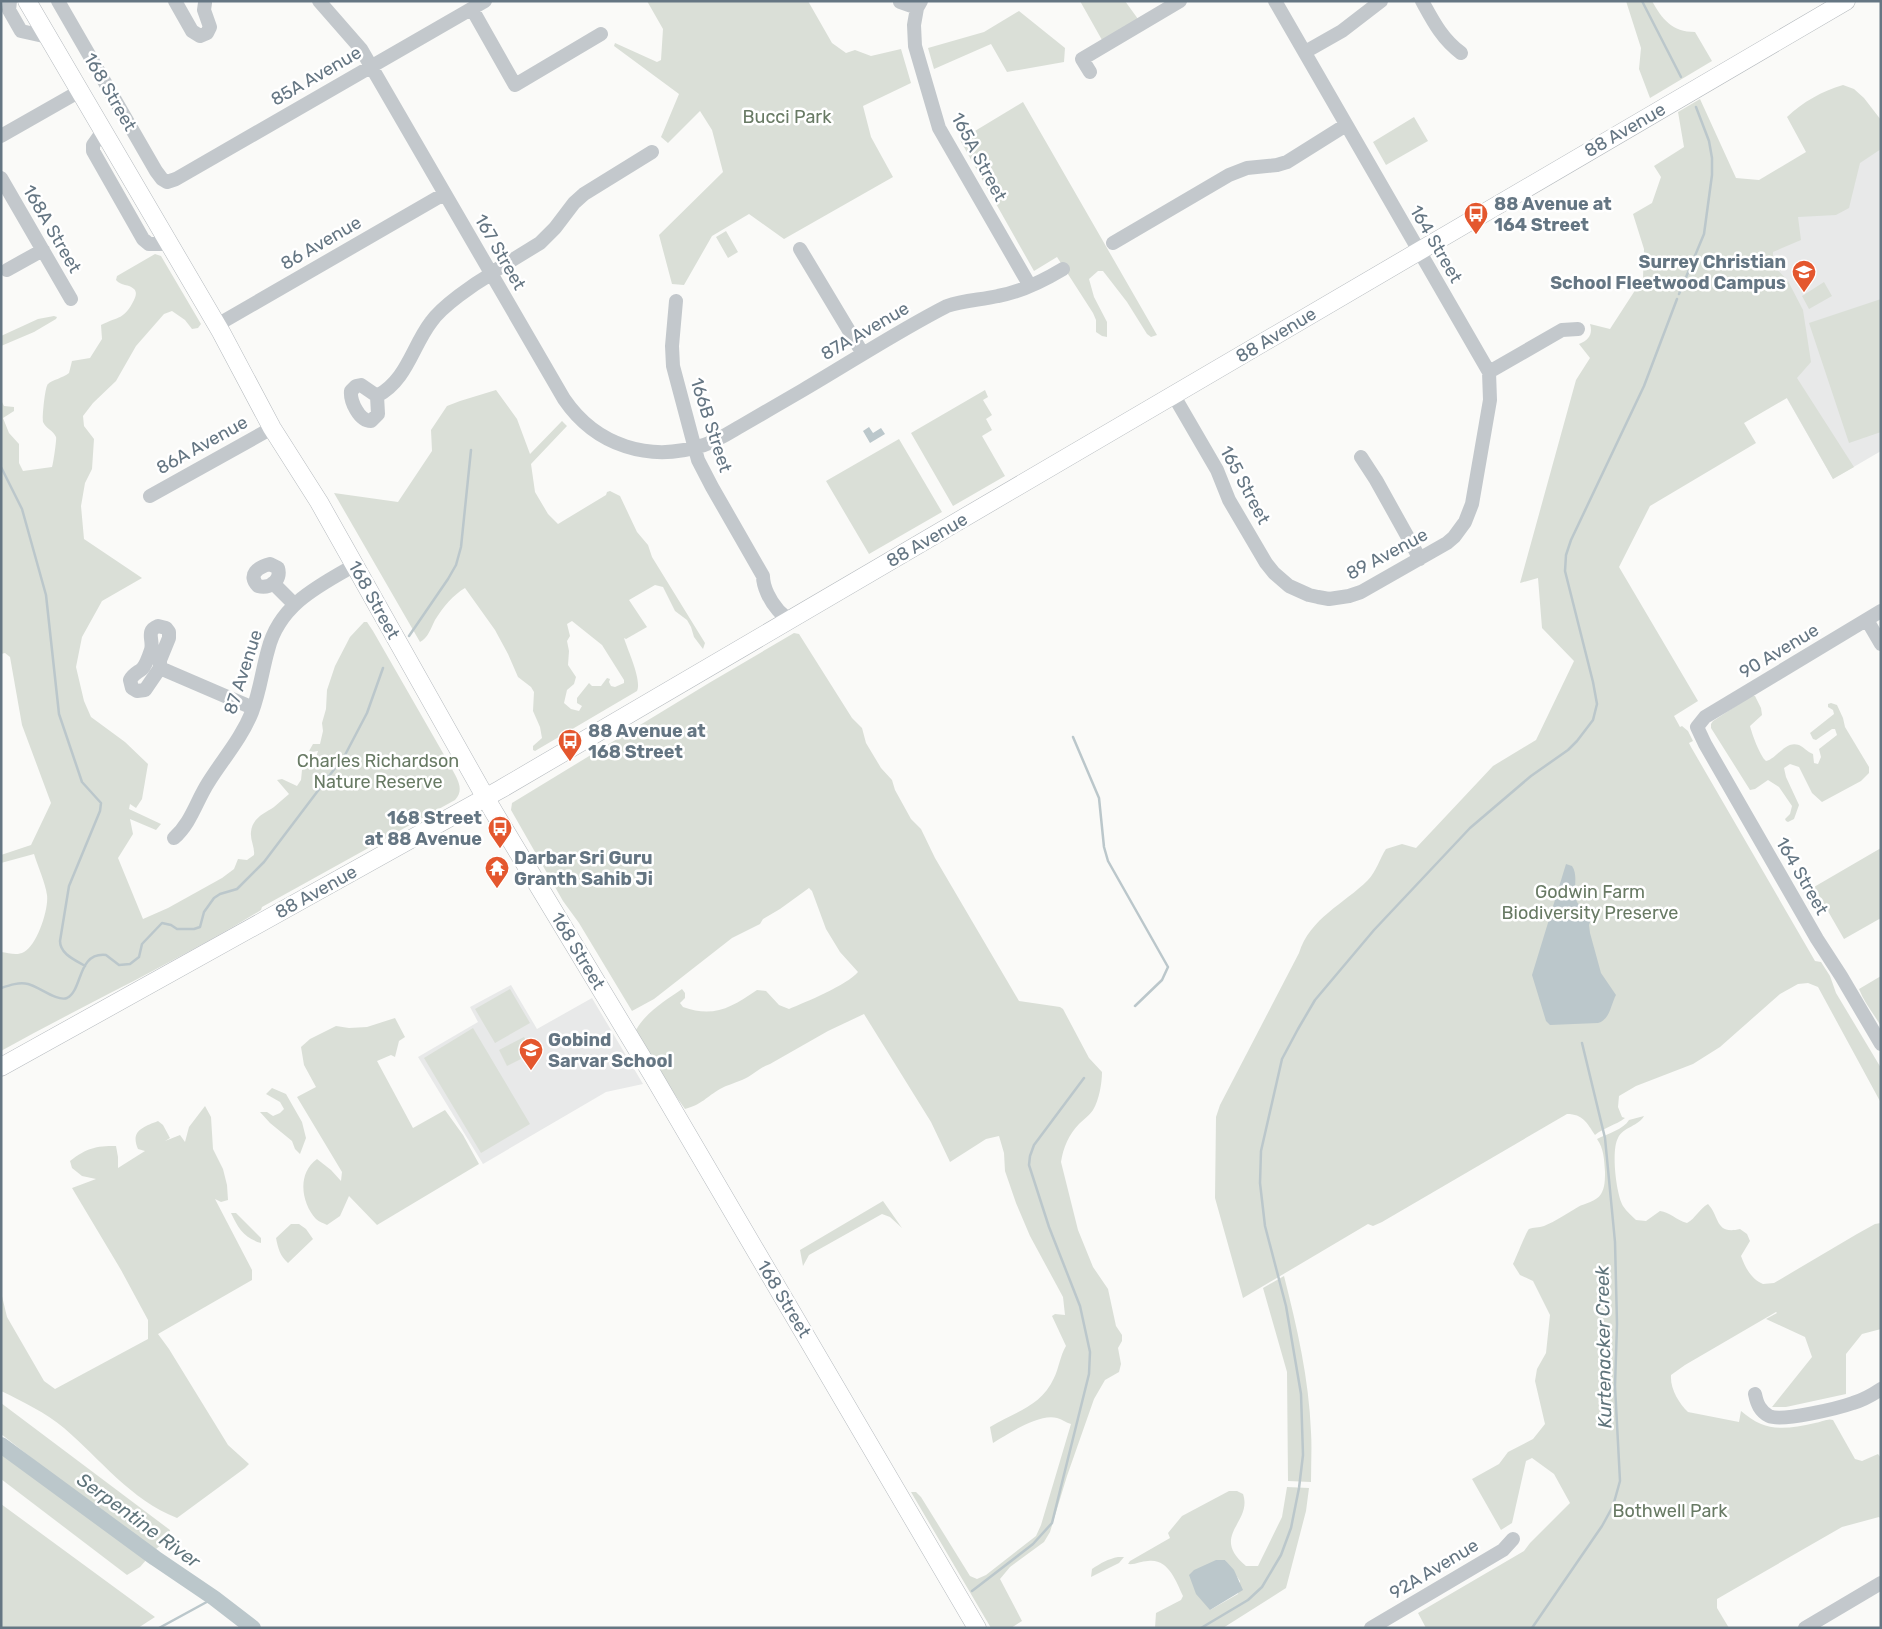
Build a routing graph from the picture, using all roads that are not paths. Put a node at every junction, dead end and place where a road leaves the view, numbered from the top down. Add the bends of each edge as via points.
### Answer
1 (10, 1) edge
2 (27, 1) edge
3 (58, 1) edge
4 (175, 1) edge
5 (319, 1) edge
6 (485, 1) edge
7 (1180, 1) edge
8 (1275, 1) edge
9 (1382, 1) edge
10 (1422, 1) edge
11 (1846, 1) edge
12 (204, 2) edge
13 (900, 2) edge
14 (919, 5) edge
15 (472, 9) junction
16 (601, 34) dead end
17 (48, 37) junction
18 (1305, 52) junction
19 (1461, 52) dead end
20 (371, 66) junction
21 (1090, 72) dead end
22 (80, 92) junction
23 (1346, 125) junction
24 (1, 136) edge
25 (652, 152) dead end
26 (1, 178) edge
27 (166, 181) joint
28 (444, 194) junction
29 (1113, 243) dead end
30 (800, 249) dead end
31 (43, 250) junction
32 (1419, 251) junction
33 (1063, 269) dead end
34 (7, 270) dead end
35 (491, 273) junction
36 (1030, 286) junction
37 (71, 298) dead end
38 (676, 301) dead end
39 (217, 325) junction
40 (1578, 329) dead end
41 (863, 354) junction
42 (1489, 372) junction
43 (377, 396) dead end
44 (1174, 396) junction
45 (272, 428) junction
46 (695, 448) junction
47 (1361, 457) dead end
48 (150, 496) dead end
49 (1465, 522) joint
50 (1420, 560) junction
51 (355, 565) junction
52 (274, 583) dead end
53 (1289, 586) joint
54 (294, 604) junction
55 (1881, 611) edge
56 (784, 615) junction
57 (1867, 620) junction
58 (1881, 644) edge
59 (160, 668) dead end
60 (253, 708) junction
61 (1698, 724) joint
62 (486, 798) junction
63 (174, 838) dead end
64 (1881, 1044) edge
65 (1, 1067) edge
66 (1881, 1389) edge
67 (1755, 1394) dead end
68 (1513, 1540) dead end
69 (1881, 1583) edge
70 (977, 1628) edge
71 (1371, 1628) edge
72 (1805, 1628) edge

1 - 17 street via 9,10 22,31
2 - 17 main road, 168 Street
3 - 27 street, 168 Street via 156,172
4 - 12 street via 192,31 200,36 210,27
5 - 20 street, 167 Street via 354,40
6 - 15 street, 85A Avenue
7 - 21 street via 1082,58
8 - 18 street, 164 Street
9 - 18 street
10 - 19 street via 1441,34
11 - 32 main road, 88 Avenue
13 - 14 street
14 - 36 street, 165A Street via 914,25 916,50 941,132
15 - 16 street via 515,85
15 - 20 street, 85A Avenue
17 - 22 main road, 168 Street
18 - 23 street, 164 Street
20 - 27 street, 85A Avenue via 179,177
20 - 28 street, 167 Street
22 - 24 street
22 - 39 main road, 168 Street
23 - 29 street via 1287,162 1248,168 1229,176
23 - 32 street, 164 Street
25 - 35 street via 588,191 543,240
26 - 31 street, 168A Street
28 - 35 street, 167 Street
28 - 39 street, 86 Avenue
30 - 41 street
31 - 34 street
31 - 37 street, 168A Street
32 - 42 street, 164 Street
32 - 44 main road, 88 Avenue
33 - 36 street, 87A Avenue
35 - 43 street via 434,318 400,377
35 - 46 street, 167 Street via 564,399 584,423 609,440 636,450 665,453
36 - 41 street, 87A Avenue via 1004,295 947,306
38 - 46 street, 166B Street via 672,361
39 - 45 main road, 168 Street
40 - 42 street via 1562,330
41 - 46 street, 87A Avenue via 721,438
42 - 49 street, 164 Street via 1490,400 1472,504
44 - 53 street, 165 Street via 1266,562
44 - 56 main road, 88 Avenue
45 - 48 street, 86A Avenue
45 - 51 main road, 168 Street
46 - 56 street, 166B Street via 712,487 763,576 763,585
47 - 50 street
49 - 50 street, 89 Avenue via 1447,543
50 - 53 street, 89 Avenue via 1350,596 1328,599
51 - 54 street, 87 Avenue via 314,587
51 - 62 main road, 168 Street
52 - 54 street
54 - 60 street, 87 Avenue via 272,636
55 - 57 street, 90 Avenue
56 - 62 main road, 88 Avenue
57 - 58 street
57 - 61 street, 90 Avenue
59 - 60 street
60 - 63 street, 87 Avenue via 236,743 184,828
61 - 64 street, 164 Street via 1697,729 1708,751
62 - 65 main road, 88 Avenue
62 - 70 main road, 168 Street
66 - 67 street via 1852,1404 1783,1418 1770,1416 1761,1410
68 - 71 street, 92A Avenue via 1503,1550
69 - 72 street

